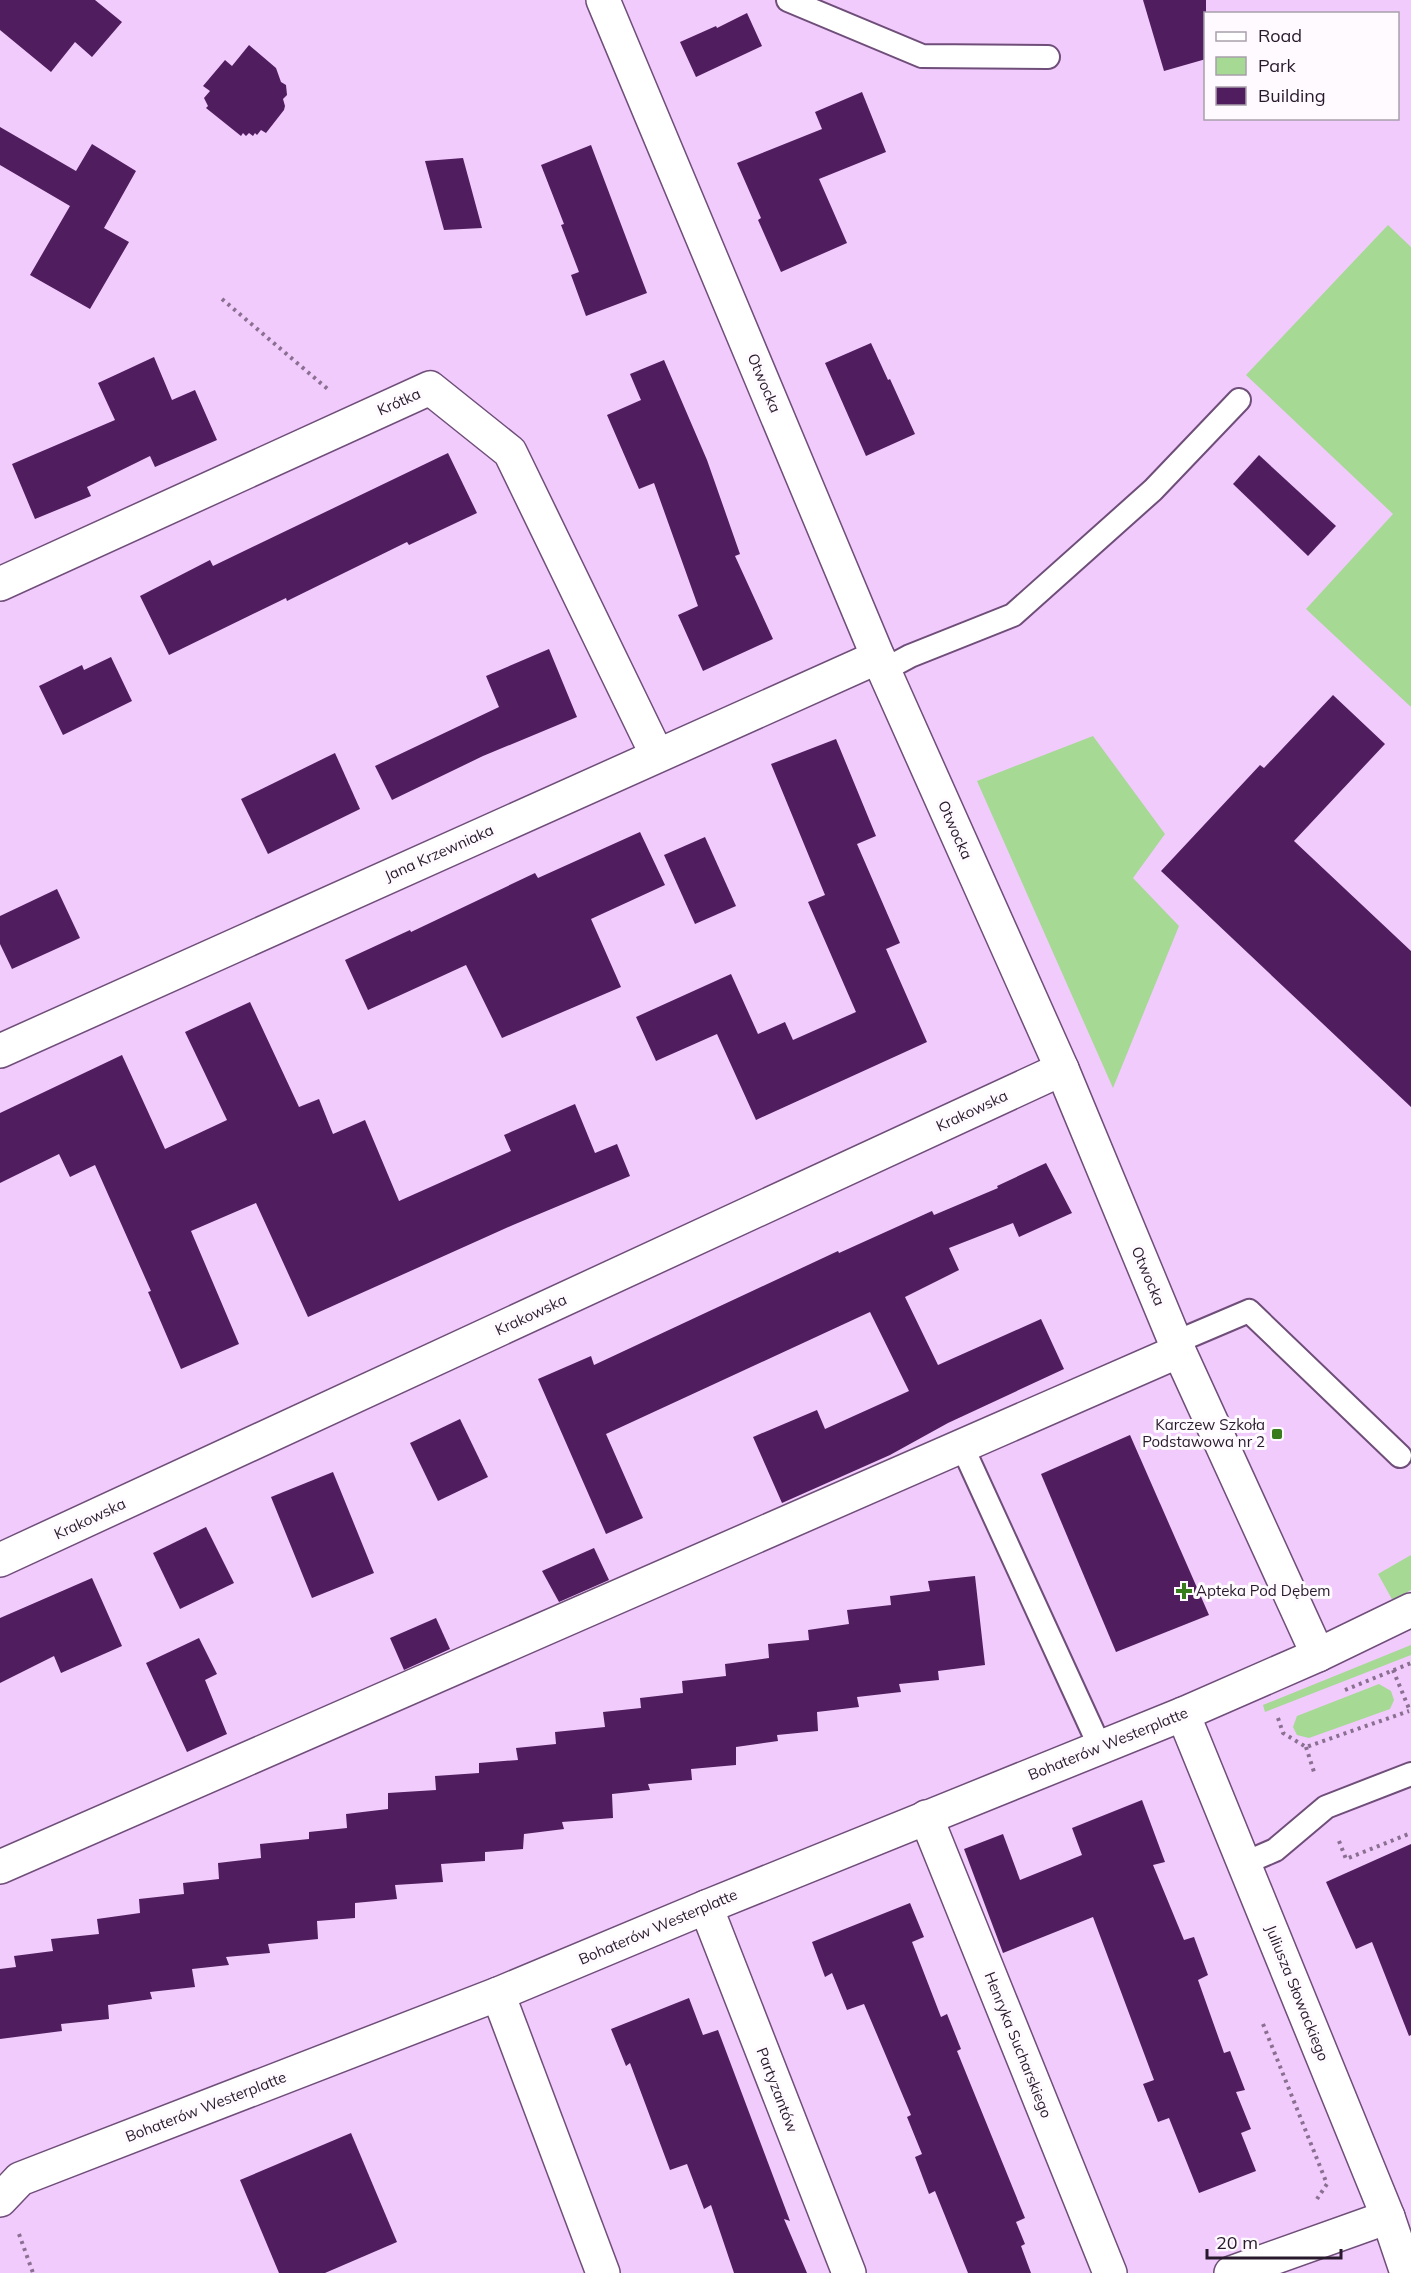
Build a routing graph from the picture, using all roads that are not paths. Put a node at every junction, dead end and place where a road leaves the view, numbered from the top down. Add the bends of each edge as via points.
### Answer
1 (603, 0) edge
2 (788, 0) edge
3 (1048, 57) dead end
4 (1239, 399) dead end
5 (0, 584) edge
6 (881, 663) junction
7 (657, 755) junction
8 (0, 1052) edge
9 (1062, 1069) junction
10 (1178, 1346) junction
11 (962, 1446) junction
12 (1400, 1456) dead end
13 (0, 1560) edge
14 (1411, 1610) edge
15 (1318, 1655) junction
16 (1184, 1714) junction
17 (1100, 1747) junction
18 (1411, 1774) edge
19 (926, 1817) junction
20 (1245, 1863) junction
21 (0, 1867) edge
22 (706, 1907) junction
23 (498, 1994) junction
24 (0, 2200) edge
25 (1388, 2217) junction
26 (603, 2273) edge
27 (849, 2273) edge
28 (1110, 2273) edge
29 (1231, 2273) edge
30 (1407, 2273) edge

1 - 6 street, Otwocka
2 - 3 lane via 922,56
4 - 6 lane via 1153,490 1013,615 910,656
5 - 7 street, Krótka via 430,388 510,452
6 - 7 street, Jana Krzewniaka
6 - 9 street, Otwocka
7 - 8 street, Jana Krzewniaka
9 - 10 street, Otwocka
9 - 13 street, Krakowska
10 - 11 street
10 - 12 lane via 1249,1311
10 - 15 street, Otwocka
11 - 17 lane
11 - 21 street
14 - 15 street, Bohaterów Westerplatte
15 - 16 street, Bohaterów Westerplatte
16 - 17 street, Bohaterów Westerplatte
16 - 20 street, Juliusza Słowackiego
17 - 19 street, Bohaterów Westerplatte
18 - 20 lane via 1326,1807 1275,1850
19 - 22 street, Bohaterów Westerplatte
19 - 28 street, Henryka Sucharskiego
20 - 25 street, Juliusza Słowackiego
22 - 23 street, Bohaterów Westerplatte
22 - 27 street, Partyzantów
23 - 24 street, Bohaterów Westerplatte via 20,2179
23 - 26 street
25 - 29 street
25 - 30 street, Juliusza Słowackiego

